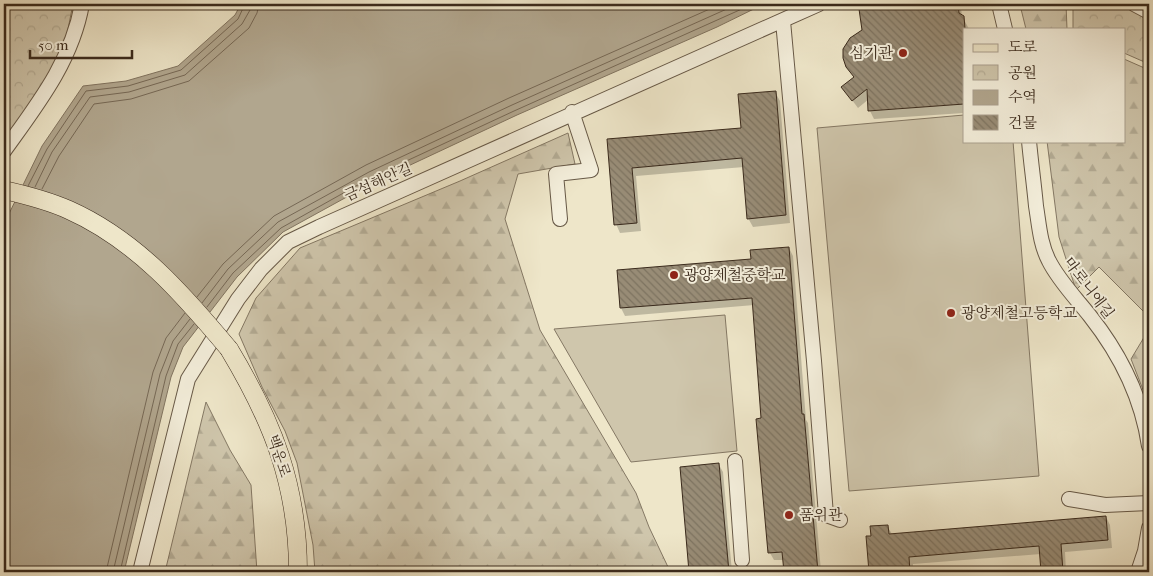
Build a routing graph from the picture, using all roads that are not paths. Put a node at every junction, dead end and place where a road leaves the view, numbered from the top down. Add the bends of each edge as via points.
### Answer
1 (82, 4) edge
2 (819, 4) edge
3 (1134, 4) edge
4 (999, 5) edge
5 (1149, 12) edge
6 (783, 21) junction
7 (1005, 28) edge
8 (572, 112) junction
9 (1029, 142) edge
10 (4, 151) edge
11 (4, 190) edge
12 (560, 219) dead end
13 (1149, 446) edge
14 (735, 461) dead end
15 (1069, 499) dead end
16 (1149, 503) edge
17 (840, 520) dead end
18 (1149, 528) edge
19 (742, 560) dead end
20 (140, 572) edge
21 (298, 572) edge
22 (1138, 572) edge

1 - 10 street via 70,46 49,88
2 - 6 street, 금섬해안길
3 - 5 street
4 - 7 street
6 - 8 street, 금섬해안길
6 - 17 street via 826,515
8 - 12 street via 591,170 556,174
8 - 20 street, 금섬해안길 via 288,242 261,269 238,298 188,379
9 - 13 street, 마로니에길 via 1040,238 1048,261 1117,354 1136,394
11 - 21 main road, 백운로, bridge via 68,209 119,238 165,276 229,349 261,407 280,456 294,506
14 - 19 street
15 - 16 street via 1105,505
18 - 22 street

